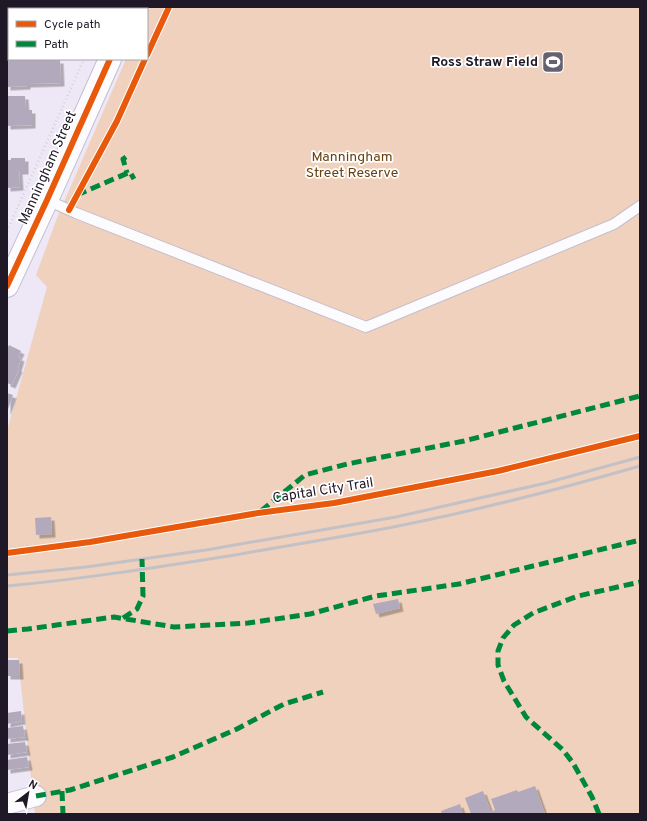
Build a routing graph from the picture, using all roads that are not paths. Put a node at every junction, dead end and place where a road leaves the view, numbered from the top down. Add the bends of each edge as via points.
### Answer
1 (110, 60) edge
2 (47, 200) junction
3 (640, 206) edge
4 (7, 286) edge
5 (36, 796) dead end
6 (7, 804) edge

1 - 2 street, Manningham Street
2 - 3 lane via 366,327 614,224
2 - 4 street, Manningham Street
5 - 6 street

